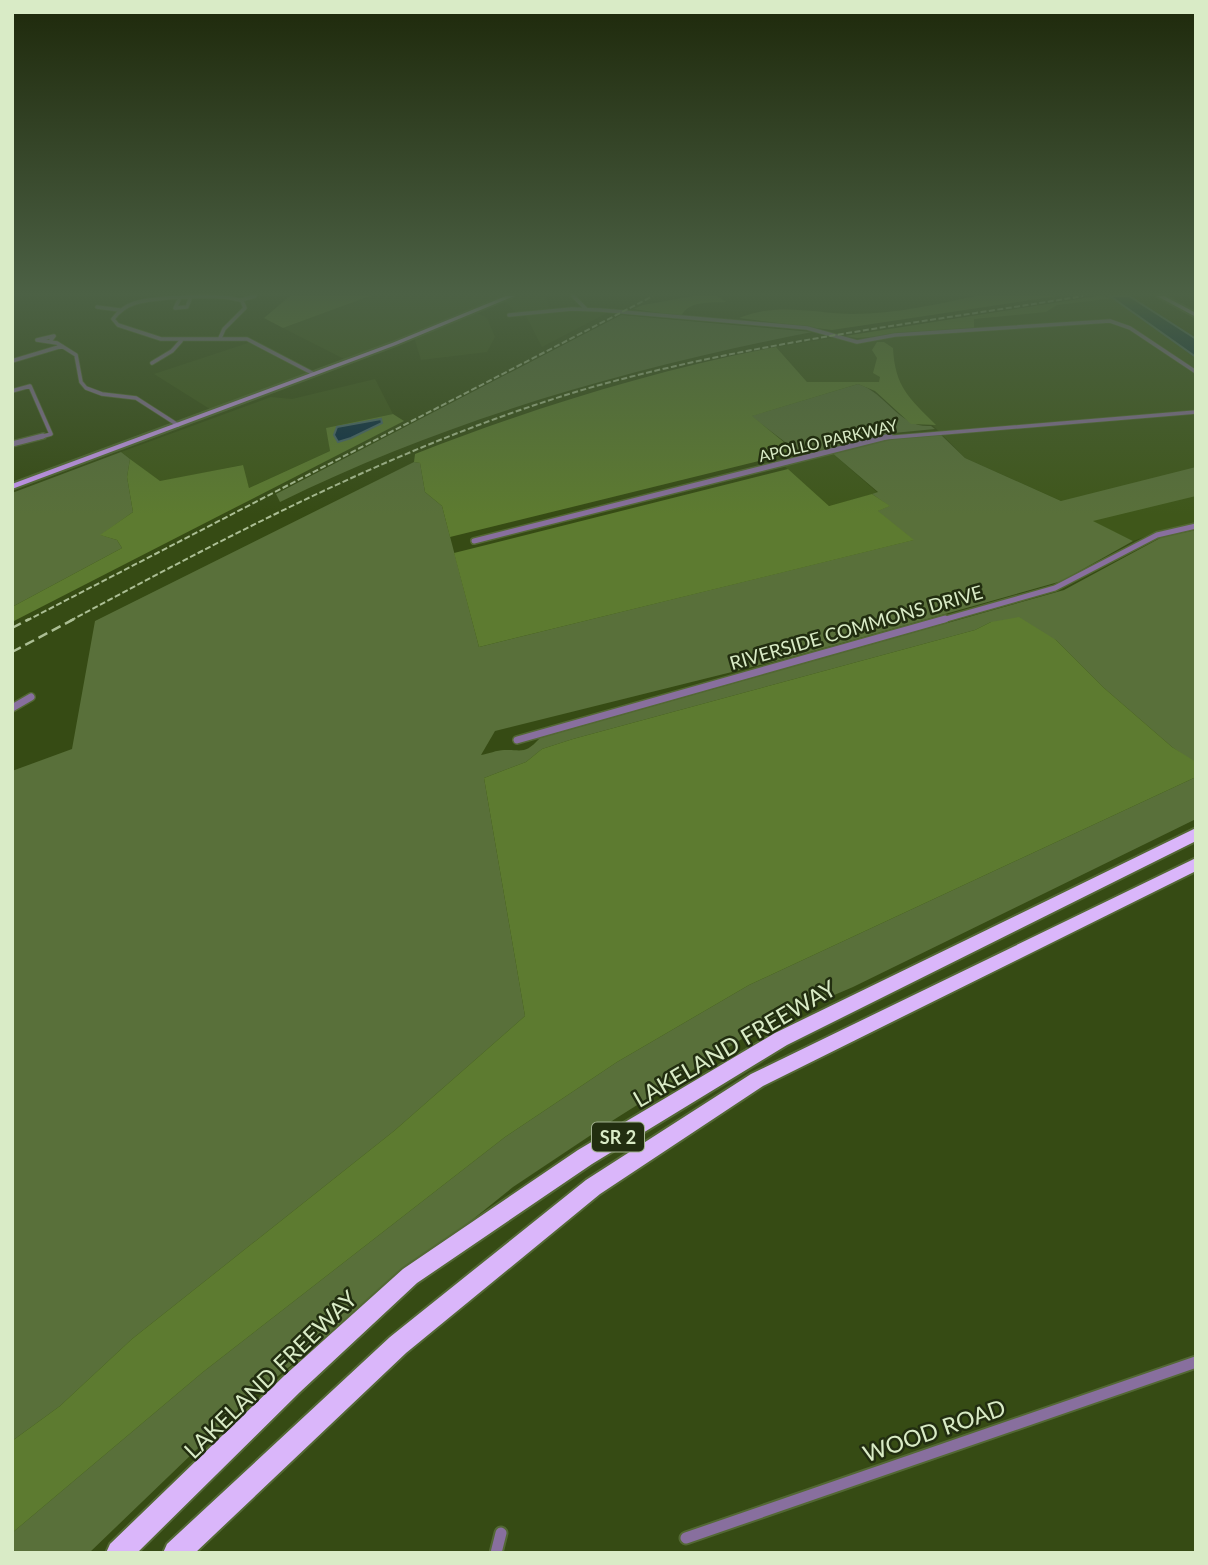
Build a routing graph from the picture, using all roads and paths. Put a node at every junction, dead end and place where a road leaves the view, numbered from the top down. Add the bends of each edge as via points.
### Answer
1 (79, 369) edge
2 (305, 369) edge
3 (327, 369) edge
4 (314, 374) junction
5 (12, 391) edge
6 (1196, 412) edge
7 (178, 425) junction
8 (12, 444) edge
9 (12, 487) edge
10 (1196, 526) edge
11 (474, 541) dead end
12 (31, 697) dead end
13 (12, 708) edge
14 (517, 740) dead end
15 (1196, 832) edge
16 (1196, 864) edge
17 (1196, 876) edge
18 (1138, 893) junction
19 (1196, 1362) edge
20 (501, 1533) dead end
21 (686, 1538) dead end
22 (119, 1553) edge
23 (176, 1553) edge
24 (496, 1553) edge

1 - 7 street via 86,388 136,398
2 - 4 street
3 - 4 main road
4 - 7 main road
5 - 8 street via 30,386 51,434
6 - 11 street, APOLLO PARKWAY via 894,435
7 - 9 main road
10 - 14 street, RIVERSIDE COMMONS DRIVE via 1157,535 1055,588
12 - 13 street
15 - 22 highway, LAKELAND FREEWAY / SR 2 via 781,1039 563,1172 410,1276
16 - 18 highway, SR 2
17 - 18 highway
18 - 23 highway, SR 2 via 757,1080 593,1187 398,1345
19 - 21 street, WOOD ROAD
20 - 24 street

